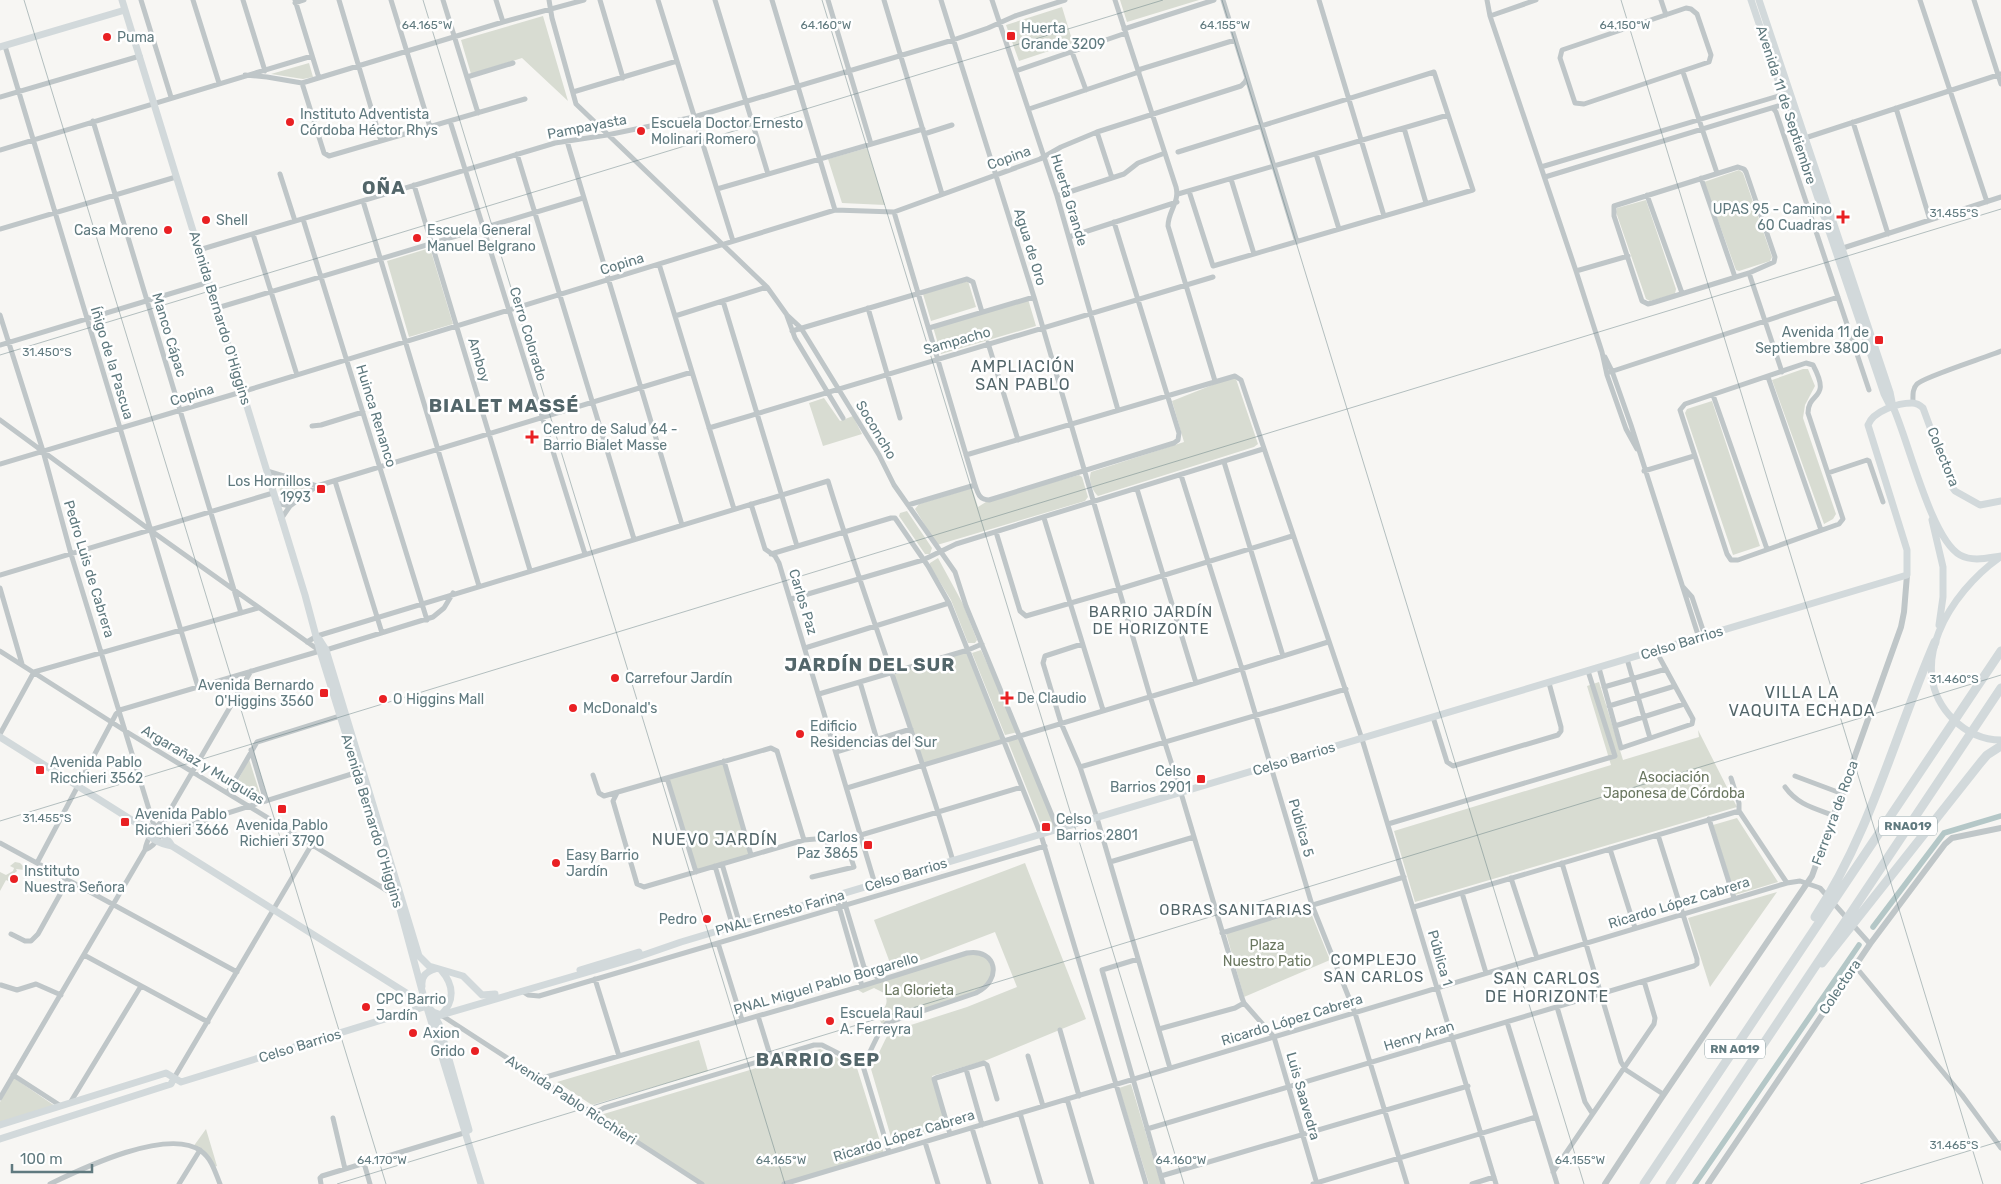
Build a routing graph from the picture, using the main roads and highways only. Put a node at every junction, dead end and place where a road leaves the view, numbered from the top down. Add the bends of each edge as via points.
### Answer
1 (123, 0) edge
2 (1751, 0) edge
3 (1759, 0) edge
4 (125, 10) junction
5 (3, 47) edge
6 (1892, 407) junction
7 (2001, 501) edge
8 (1929, 507) junction
9 (2001, 556) edge
10 (1907, 575) joint
11 (1936, 638) junction
12 (323, 650) junction
13 (2001, 651) edge
14 (2001, 688) edge
15 (0, 736) edge
16 (2001, 740) edge
17 (2001, 746) edge
18 (1838, 885) junction
19 (400, 909) junction
20 (1822, 911) joint
21 (410, 922) junction
22 (1841, 934) junction
23 (681, 942) junction
24 (438, 969) junction
25 (475, 990) junction
26 (422, 991) junction
27 (427, 1006) junction
28 (465, 1007) junction
29 (441, 1015) junction
30 (439, 1024) junction
31 (174, 1078) junction
32 (0, 1125) edge
33 (467, 1132) junction
34 (0, 1139) edge
35 (481, 1184) edge
36 (486, 1184) edge
37 (1644, 1184) edge
38 (1670, 1184) edge

1 - 4 main road, Avenida Bernardo O'Higgins
2 - 6 main road, Avenida 11 de Septiembre via 1834,251 1884,394
3 - 6 main road, Avenida 11 de Septiembre via 1890,392
4 - 5 main road
4 - 12 main road, Avenida Bernardo O'Higgins
6 - 7 main road, Colectora via 1912,403 1923,408 1955,491 1980,505
6 - 8 main road, Avenida 11 de Septiembre
6 - 10 main road, Ferreyra de Roca via 1875,415 1868,425 1907,550
8 - 9 main road, Avenida 11 de Septiembre via 1946,543 1960,555 1975,559
8 - 11 main road, Avenida 11 de Septiembre via 1943,566 1943,597
9 - 11 main road via 1964,590
10 - 23 main road, Celso Barrios
11 - 16 main road, Avenida 11 de Septiembre via 1933,683 1944,708 1969,732
11 - 18 highway via 1871,810
12 - 19 main road, Avenida Bernardo O'Higgins via 340,716
12 - 21 main road, Avenida Bernardo O'Higgins
13 - 18 highway, RNA019
14 - 22 highway, RNA019 via 1855,906
15 - 27 main road via 138,824 147,825 172,846
17 - 22 highway via 1987,755 1862,914
18 - 20 highway, RNA019
19 - 21 main road via 405,920
19 - 26 main road, Avenida Bernardo O'Higgins
20 - 37 highway, RN A019
21 - 24 main road, Avenida Bernardo O'Higgins via 420,956 424,962
22 - 38 highway, RN A019 via 1801,987
23 - 25 main road, Celso Barrios via 489,996
23 - 28 main road, Celso Barrios
24 - 25 main road via 463,976
24 - 26 main road via 424,976
24 - 29 main road via 452,992 450,1004
25 - 28 main road via 473,1000
26 - 27 main road, Avenida Bernardo O'Higgins
27 - 29 main road
27 - 30 main road, Avenida Bernardo O'Higgins
27 - 31 main road, Celso Barrios via 181,1082
27 - 33 main road, Avenida Bernardo O'Higgins
28 - 29 main road, Celso Barrios
29 - 30 main road, Avenida Bernardo O'Higgins
30 - 33 main road, Avenida Bernardo O'Higgins
31 - 32 main road, Celso Barrios via 166,1073
31 - 34 main road, Celso Barrios via 171,1084
33 - 35 main road, Avenida Bernardo O'Higgins
33 - 36 main road, Avenida Bernardo O'Higgins

